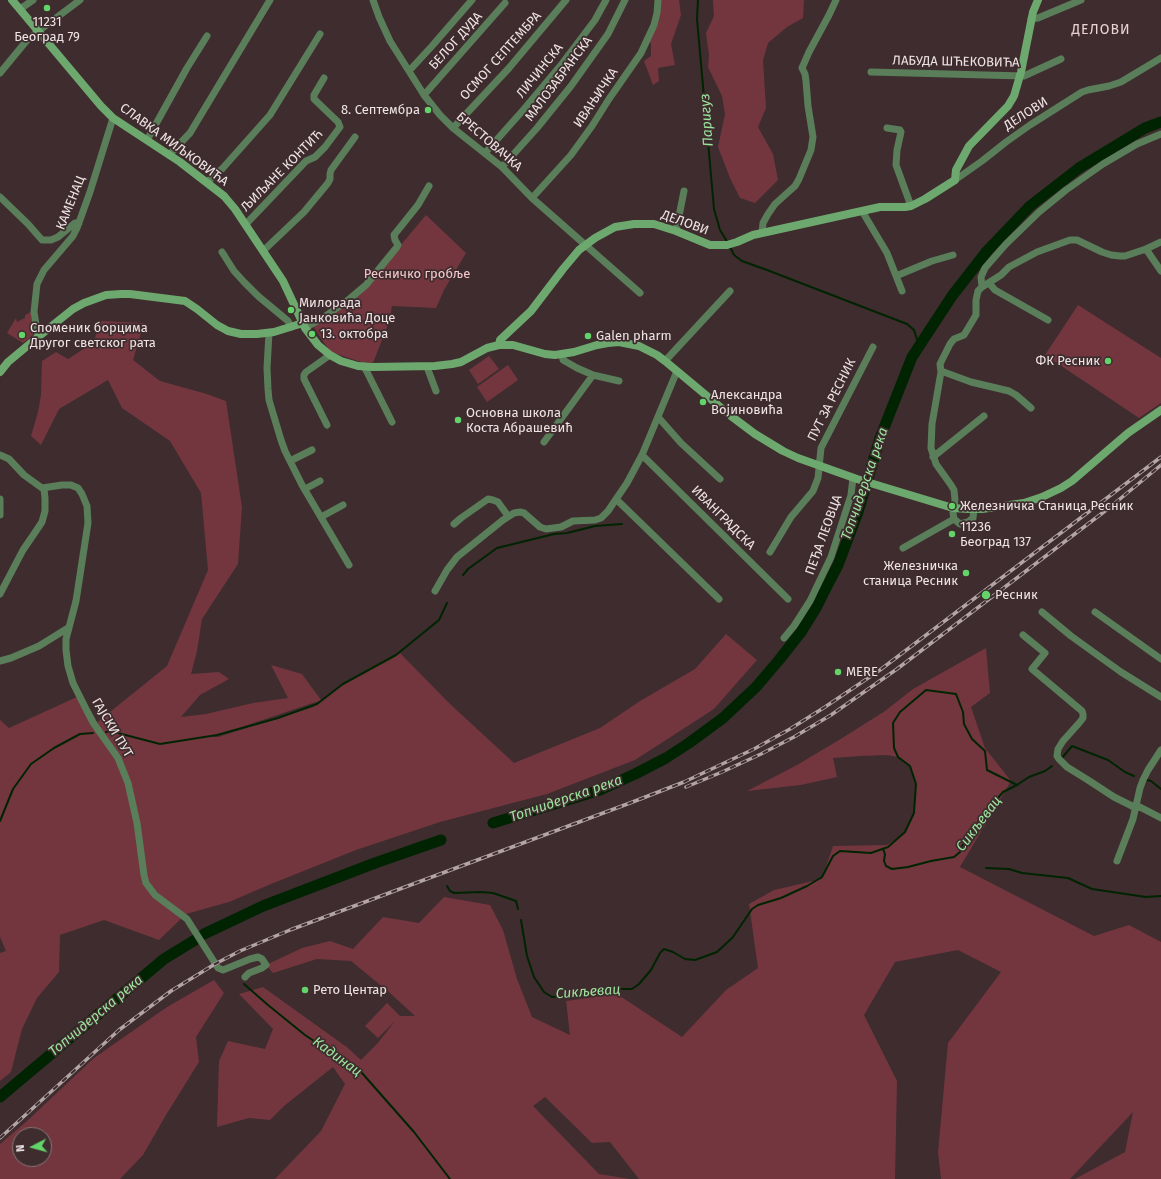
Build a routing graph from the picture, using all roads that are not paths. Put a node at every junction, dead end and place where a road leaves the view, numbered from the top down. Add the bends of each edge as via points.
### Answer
1 (12, 0) edge
2 (33, 0) edge
3 (80, 0) edge
4 (270, 0) edge
5 (373, 0) edge
6 (472, 0) edge
7 (566, 0) edge
8 (606, 0) edge
9 (625, 0) edge
10 (658, 0) edge
11 (836, 0) edge
12 (1038, 0) edge
13 (1081, 0) edge
14 (505, 3) dead end
15 (20, 9) junction
16 (1031, 19) junction
17 (38, 31) junction
18 (320, 34) dead end
19 (207, 36) dead end
20 (1161, 58) edge
21 (1061, 59) dead end
22 (409, 71) junction
23 (871, 72) dead end
24 (0, 73) edge
25 (1020, 76) junction
26 (324, 78) dead end
27 (424, 95) junction
28 (113, 118) junction
29 (453, 128) junction
30 (887, 128) dead end
31 (1161, 134) edge
32 (355, 137) dead end
33 (147, 140) junction
34 (485, 153) junction
35 (169, 154) junction
36 (502, 166) junction
37 (955, 180) junction
38 (207, 182) junction
39 (429, 186) dead end
40 (684, 191) dead end
41 (0, 197) edge
42 (532, 198) junction
43 (911, 206) junction
44 (862, 211) junction
45 (79, 223) junction
46 (246, 224) junction
47 (676, 231) junction
48 (762, 233) junction
49 (1161, 242) edge
50 (585, 245) junction
51 (1146, 249) junction
52 (263, 251) junction
53 (222, 252) dead end
54 (953, 255) dead end
55 (1161, 271) edge
56 (896, 276) junction
57 (989, 283) junction
58 (982, 287) junction
59 (730, 291) dead end
60 (902, 291) dead end
61 (640, 293) dead end
62 (1048, 320) dead end
63 (304, 325) junction
64 (291, 327) junction
65 (269, 333) junction
66 (38, 337) junction
67 (499, 345) junction
68 (873, 347) dead end
69 (562, 354) junction
70 (330, 355) junction
71 (665, 361) junction
72 (364, 366) junction
73 (427, 367) junction
74 (677, 371) junction
75 (941, 371) junction
76 (0, 372) edge
77 (593, 375) junction
78 (619, 381) dead end
79 (436, 391) dead end
80 (1032, 408) dead end
81 (1161, 410) edge
82 (984, 416) dead end
83 (658, 417) junction
84 (392, 422) dead end
85 (327, 425) dead end
86 (544, 442) dead end
87 (312, 450) dead end
88 (0, 455) edge
89 (642, 455) junction
90 (933, 457) junction
91 (290, 461) junction
92 (819, 466) junction
93 (720, 479) dead end
94 (855, 479) junction
95 (320, 481) dead end
96 (44, 489) junction
97 (305, 489) junction
98 (0, 500) edge
99 (617, 500) junction
100 (343, 505) dead end
101 (953, 508) junction
102 (974, 510) junction
103 (0, 515) edge
104 (508, 516) junction
105 (321, 518) junction
106 (954, 519) junction
107 (454, 524) dead end
108 (903, 548) dead end
109 (770, 552) dead end
110 (349, 565) dead end
111 (435, 591) dead end
112 (0, 594) edge
113 (719, 599) dead end
114 (788, 599) dead end
115 (1042, 612) dead end
116 (1095, 612) dead end
117 (68, 628) junction
118 (1023, 636) dead end
119 (784, 638) dead end
120 (1161, 658) edge
121 (0, 661) edge
122 (1161, 697) edge
123 (1161, 750) edge
124 (1136, 806) junction
125 (1161, 818) edge
126 (1117, 861) dead end
127 (245, 977) dead end

1 - 15 street, СЛАВКА МИЉКОВИЋА
2 - 15 street
3 - 17 street
4 - 35 street via 193,130
5 - 22 street, БРЕСТОВАЧКА via 387,36
6 - 22 street
7 - 29 street, ОСМОГ СЕПТЕМБРА via 509,68
8 - 34 street, ЛИЧИНСКА via 595,20 561,65
9 - 36 street, МАЛОЗАБРАНСКА via 608,34 571,86
10 - 42 street, ИВАЊИЧКА via 654,25 641,53 588,132
11 - 48 street via 802,68 806,81 811,150 796,184 775,204 765,219
12 - 16 street
13 - 16 street
14 - 27 street, БЕЛОГ ДУДА
15 - 17 street, СЛАВКА МИЉКОВИЋА
16 - 25 street
17 - 24 street via 28,39
17 - 28 street, СЛАВКА МИЉКОВИЋА
18 - 38 street via 270,115 222,169
19 - 33 street
20 - 37 street, ДЕЛОВИ via 1121,82 1082,92 1030,125
21 - 25 street, ЛАБУДА ШЋЕКОВИЋА via 1028,75
22 - 27 street, БРЕСТОВАЧКА
23 - 25 street, ЛАБУДА ШЋЕКОВИЋА
25 - 37 street via 1008,106 969,146 956,170
26 - 46 street, ЉИЉАНЕ КОНТИЋ via 314,99 340,127 325,147 315,157 306,161
27 - 29 street, БРЕСТОВАЧКА
28 - 33 street, СЛАВКА МИЉКОВИЋА
28 - 45 street, КАМЕНАЦ
29 - 34 street, БРЕСТОВАЧКА
30 - 43 street via 901,132 896,165
31 - 58 street via 1136,144 1103,164 1039,212 985,268 981,277
32 - 52 street via 331,170 328,183 309,207
33 - 35 street, СЛАВКА МИЉКОВИЋА
34 - 36 street, БРЕСТОВАЧКА
35 - 38 street, СЛАВКА МИЉКОВИЋА
36 - 42 street, БРЕСТОВАЧКА
37 - 43 street, ДЕЛОВИ
38 - 46 street, СЛАВКА МИЉКОВИЋА via 224,196
39 - 63 street via 394,235 397,247 366,284 324,317
40 - 47 street
41 - 45 street via 42,240 58,237 75,223
42 - 50 street, БРЕСТОВАЧКА
43 - 44 street, ДЕЛОВИ via 880,207
44 - 48 street, ДЕЛОВИ
44 - 56 street via 884,248
45 - 66 street, КАМЕНАЦ via 72,236 44,270 37,284 34,312
46 - 52 street, СЛАВКА МИЉКОВИЋА
47 - 48 street, ДЕЛОВИ via 710,245 727,245
47 - 50 street, ДЕЛОВИ via 654,224 634,224 615,228
49 - 51 street
50 - 61 street, БРЕСТОВАЧКА
50 - 67 street, ДЕЛОВИ via 563,269 531,312 500,340
51 - 55 street
51 - 57 street via 1131,255 1111,255 1077,240 1070,240 1037,252 1009,267
52 - 63 street, СЛАВКА МИЉКОВИЋА via 283,281
53 - 64 street via 244,282 288,321
54 - 56 street
56 - 60 street
57 - 58 street
57 - 62 street via 1000,293
58 - 75 street via 976,297 976,315 964,335 954,339 950,344 940,364
59 - 71 street
63 - 64 street
63 - 70 street via 318,345
64 - 65 street
65 - 66 street via 247,334 228,331 185,301 121,294 106,295 84,303
65 - 91 street via 269,400
66 - 76 street
67 - 69 street via 513,345 545,354
67 - 73 street via 457,363
68 - 92 street, ПУТ ЗА РЕСНИК via 821,448
69 - 71 street via 602,343 619,342 639,346
69 - 77 street via 563,360
70 - 72 street via 349,364
70 - 85 street via 304,375
71 - 74 street
72 - 73 street
72 - 84 street
73 - 79 street
74 - 83 street
74 - 92 street via 755,434 782,451
75 - 80 street via 971,382 1009,391
75 - 90 street via 931,435
77 - 78 street
77 - 86 street
81 - 102 street via 1128,433 1061,488 1024,503
82 - 90 street
83 - 89 street
83 - 93 street via 681,443
87 - 91 street
88 - 96 street
89 - 99 street
89 - 114 street, ИВАНГРАДСКА
90 - 101 street via 954,490
91 - 97 street
92 - 94 street
92 - 109 street, ПУТ ЗА РЕСНИК via 813,491 791,517
94 - 101 street
94 - 119 street, ПЕЂА ЛЕОВЦА via 831,557 810,601
95 - 97 street
96 - 112 street via 45,510 42,522 22,550
96 - 117 street, ГАЈСКИ ПУТ via 62,485 75,486 82,494 86,506 88,523 76,601
97 - 105 street
98 - 103 street
99 - 104 street via 601,518 573,521 551,529 540,527 524,513 518,512
99 - 113 street
100 - 105 street
101 - 102 street
101 - 106 street
102 - 106 street via 973,518 968,522 960,524
104 - 107 street via 498,502 488,499
104 - 111 street via 457,557
105 - 110 street
106 - 108 street
115 - 122 street via 1121,672
116 - 120 street
117 - 121 street via 39,646
117 - 127 street, ГАЈСКИ ПУТ via 66,650 73,683 90,718 118,758 128,783 146,883 155,895 187,919 218,968 223,970 250,959 262,958 266,966
118 - 124 street via 1045,653 1032,669 1083,714 1083,718 1058,749 1057,756 1067,767 1114,797
123 - 124 street via 1148,770
124 - 125 street
124 - 126 street

